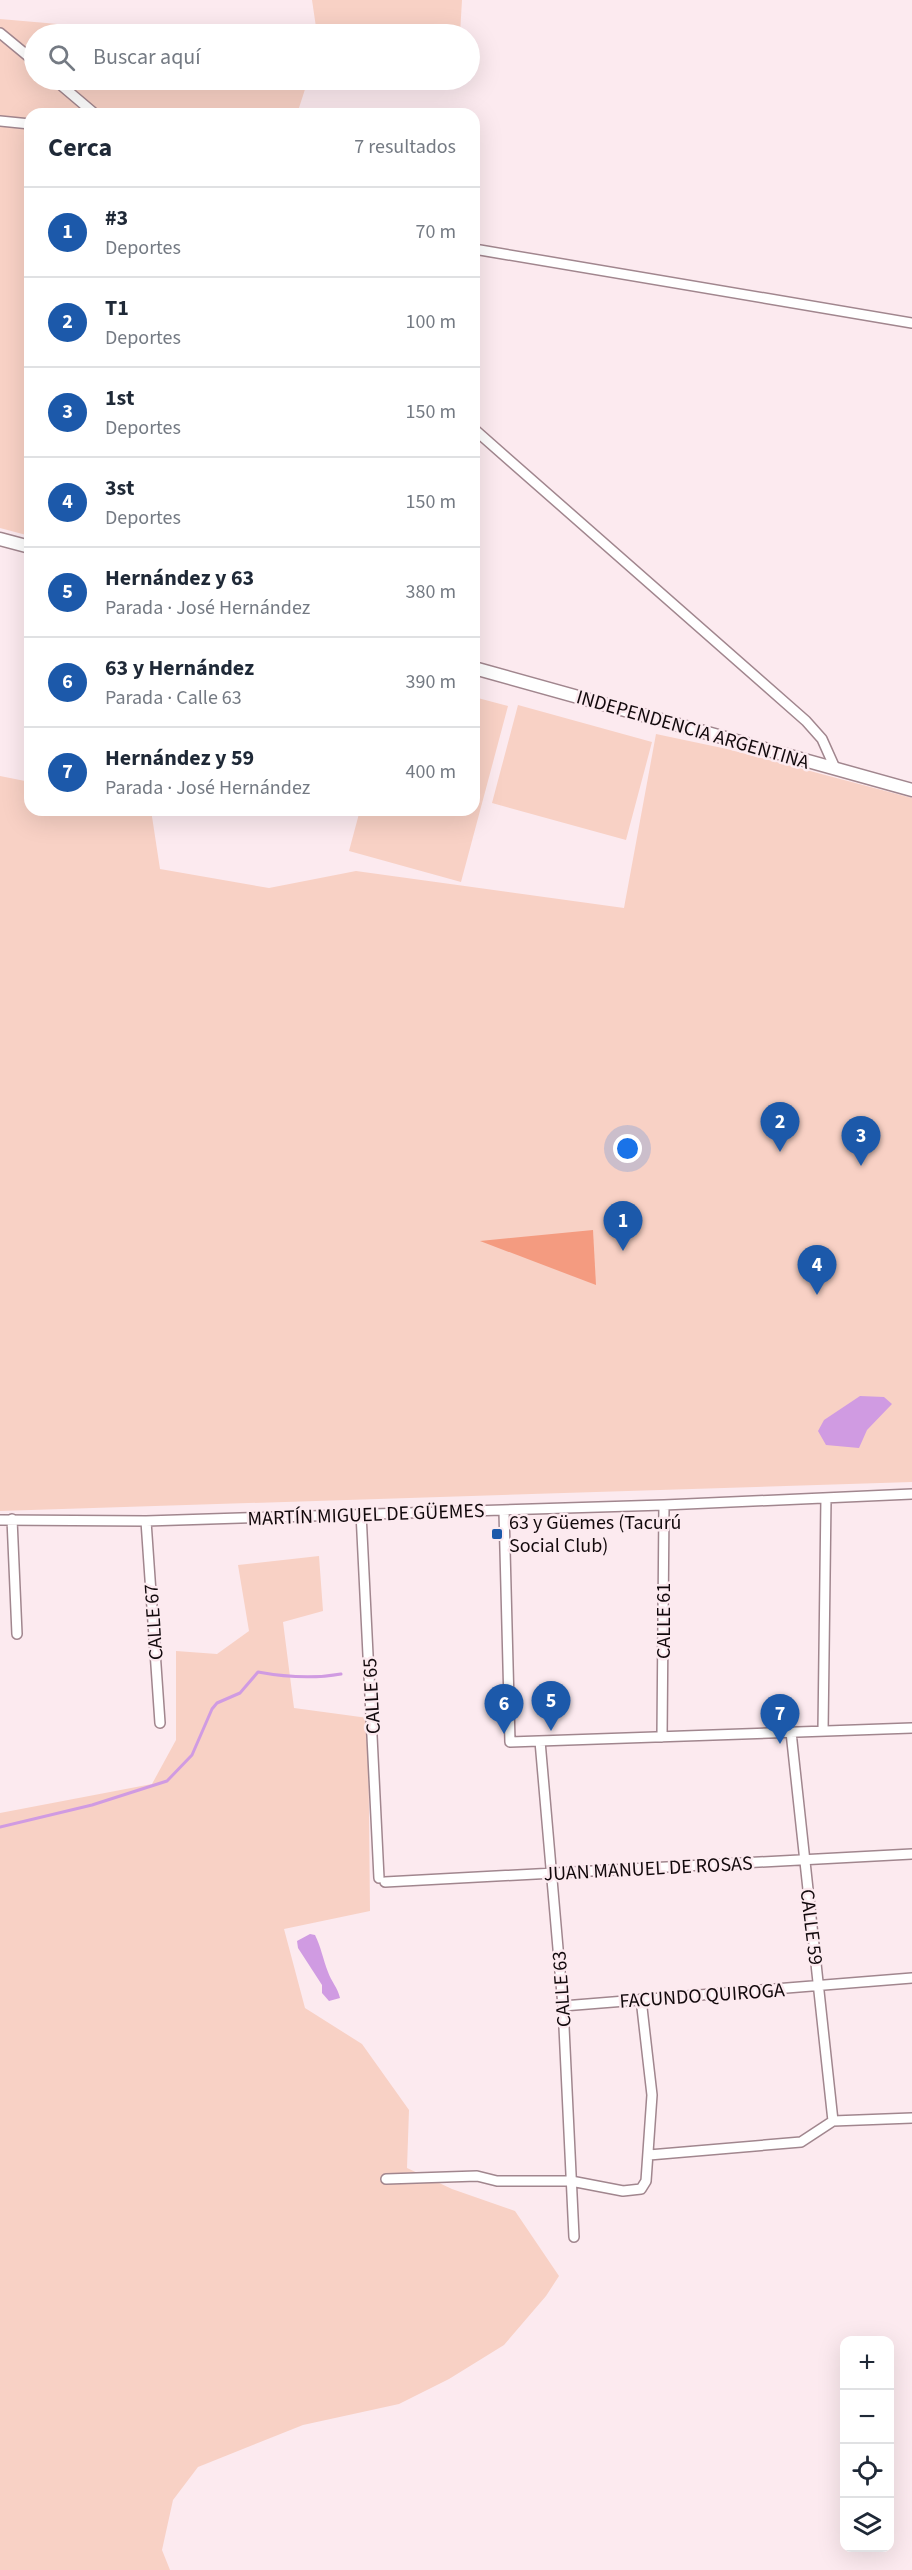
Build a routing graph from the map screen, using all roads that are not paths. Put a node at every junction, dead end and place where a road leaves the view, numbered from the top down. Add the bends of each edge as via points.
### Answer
1 (0, 33) edge
2 (24, 53) edge
3 (67, 90) edge
4 (88, 108) edge
5 (0, 121) edge
6 (24, 123) edge
7 (480, 250) edge
8 (912, 323) edge
9 (480, 434) edge
10 (0, 539) edge
11 (24, 545) edge
12 (480, 670) edge
13 (835, 768) junction
14 (912, 790) edge
15 (912, 1494) edge
16 (826, 1498) junction
17 (664, 1505) junction
18 (504, 1511) junction
19 (361, 1513) junction
20 (12, 1519) junction
21 (0, 1520) edge
22 (146, 1521) junction
23 (17, 1634) dead end
24 (160, 1723) dead end
25 (912, 1728) edge
26 (823, 1731) junction
27 (791, 1732) junction
28 (662, 1737) junction
29 (540, 1741) junction
30 (912, 1854) edge
31 (804, 1860) junction
32 (552, 1873) junction
33 (382, 1880) joint
34 (912, 1978) edge
35 (820, 1986) junction
36 (641, 1999) junction
37 (563, 2006) junction
38 (912, 2118) edge
39 (833, 2121) junction
40 (649, 2155) junction
41 (386, 2179) dead end
42 (571, 2181) junction
43 (574, 2237) dead end

1 - 2 street
3 - 4 street
5 - 6 street
7 - 8 street
9 - 13 street via 806,721 822,739
10 - 11 street
12 - 13 street, INDEPENDENCIA ARGENTINA
13 - 14 street, INDEPENDENCIA ARGENTINA
15 - 16 street, MARTÍN MIGUEL DE GÜEMES
16 - 17 street, MARTÍN MIGUEL DE GÜEMES
16 - 26 street
17 - 18 street, MARTÍN MIGUEL DE GÜEMES
17 - 28 street, CALLE 61
18 - 19 street, MARTÍN MIGUEL DE GÜEMES
18 - 29 street via 510,1742
19 - 22 street, MARTÍN MIGUEL DE GÜEMES
19 - 33 street, CALLE 65
20 - 21 street, MARTÍN MIGUEL DE GÜEMES
20 - 22 street, MARTÍN MIGUEL DE GÜEMES
20 - 23 street
22 - 24 street, CALLE 67
25 - 26 street
26 - 27 street
27 - 28 street
27 - 31 street, CALLE 59
28 - 29 street
29 - 32 street, CALLE 63
30 - 31 street, JUAN MANUEL DE ROSAS
31 - 32 street, JUAN MANUEL DE ROSAS
31 - 35 street, CALLE 59
32 - 33 street, JUAN MANUEL DE ROSAS
32 - 37 street, CALLE 63
34 - 35 street, FACUNDO QUIROGA
35 - 36 street, FACUNDO QUIROGA
35 - 39 street, CALLE 59
36 - 37 street, FACUNDO QUIROGA
36 - 40 street via 652,2095
37 - 42 street, CALLE 63
38 - 39 street
39 - 40 street via 801,2142
40 - 42 street via 646,2181 641,2189 623,2191
41 - 42 street via 477,2176 497,2181
42 - 43 street, CALLE 63

